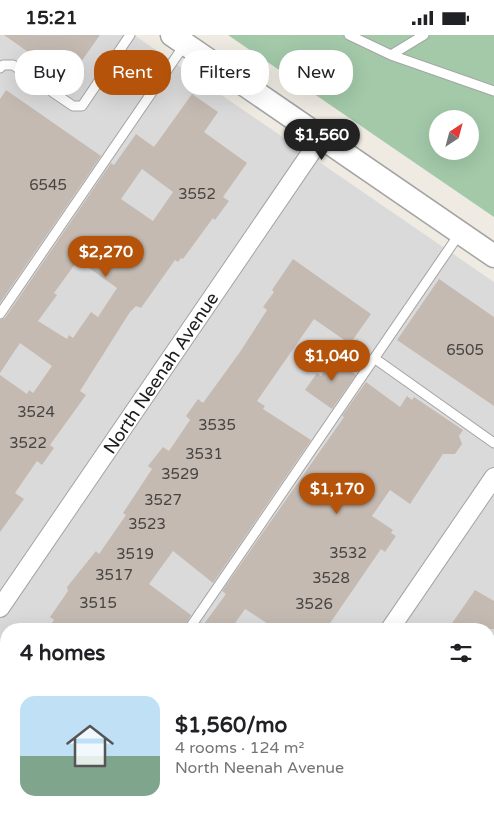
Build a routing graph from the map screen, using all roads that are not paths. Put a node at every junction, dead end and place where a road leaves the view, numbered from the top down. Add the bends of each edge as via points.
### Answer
1 (130, 35) edge
2 (348, 35) edge
3 (424, 35) edge
4 (178, 40) edge
5 (391, 55) junction
6 (0, 68) edge
7 (494, 91) edge
8 (321, 138) junction
9 (460, 233) junction
10 (494, 256) edge
11 (0, 314) edge
12 (374, 358) junction
13 (494, 443) edge
14 (494, 477) edge
15 (0, 608) edge
16 (193, 623) edge
17 (394, 623) edge

1 - 6 lane via 82,106 73,106 13,65
2 - 5 lane
3 - 5 lane
4 - 8 street
4 - 11 lane
5 - 7 lane
8 - 9 street
8 - 15 street, North Neenah Avenue
9 - 10 street
9 - 12 lane
12 - 13 lane
12 - 16 lane
14 - 17 street

